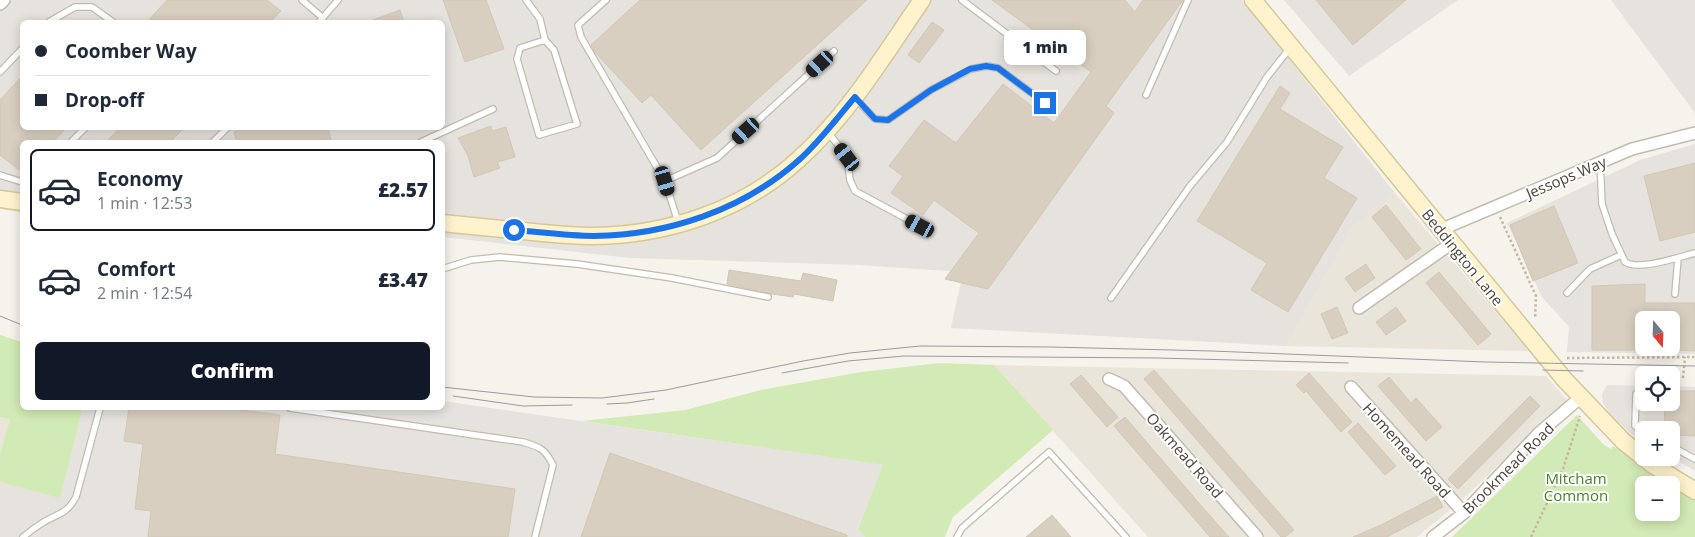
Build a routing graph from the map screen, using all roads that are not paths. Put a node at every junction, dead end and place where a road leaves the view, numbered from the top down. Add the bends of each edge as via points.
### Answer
1 (4, 0) edge
2 (302, 0) edge
3 (338, 0) edge
4 (526, 0) edge
5 (606, 0) edge
6 (922, 0) edge
7 (962, 0) edge
8 (1188, 0) edge
9 (1253, 0) edge
10 (0, 4) edge
11 (52, 20) edge
12 (110, 20) edge
13 (321, 20) edge
14 (545, 40) junction
15 (1292, 46) junction
16 (20, 51) edge
17 (834, 51) dead end
18 (1056, 71) dead end
19 (0, 72) edge
20 (1146, 95) dead end
21 (855, 97) junction
22 (1045, 103) dead end
23 (493, 109) dead end
24 (83, 130) edge
25 (225, 130) edge
26 (827, 130) junction
27 (1695, 132) edge
28 (73, 140) edge
29 (215, 140) edge
30 (425, 140) edge
31 (1600, 162) junction
32 (0, 175) edge
33 (20, 181) edge
34 (665, 181) junction
35 (0, 199) edge
36 (20, 202) edge
37 (445, 223) edge
38 (679, 224) junction
39 (920, 226) dead end
40 (1440, 230) junction
41 (1452, 244) junction
42 (1695, 253) edge
43 (1621, 255) junction
44 (1678, 258) junction
45 (445, 268) edge
46 (1567, 293) dead end
47 (1675, 294) dead end
48 (768, 297) dead end
49 (1111, 298) dead end
50 (1359, 308) dead end
51 (1109, 379) dead end
52 (1351, 387) dead end
53 (1581, 397) junction
54 (99, 410) edge
55 (304, 410) edge
56 (1680, 451) edge
57 (1695, 459) edge
58 (1695, 491) edge
59 (1464, 513) junction
60 (23, 537) edge
61 (536, 537) edge
62 (957, 537) edge
63 (1126, 537) edge
64 (1256, 537) edge
65 (1433, 537) edge

1 - 10 street
2 - 13 lane
3 - 13 lane
4 - 14 lane via 540,19
5 - 34 lane via 578,26 581,37
6 - 21 main road
7 - 18 lane
8 - 20 lane
9 - 15 main road, Beddington Lane
11 - 12 lane via 74,7 92,7
14 - 14 lane via 554,50 577,124 539,135 517,59 520,48
15 - 40 main road, Beddington Lane
15 - 49 lane via 1227,142 1190,186
16 - 19 lane
17 - 34 lane via 717,158
21 - 22 lane via 875,119 888,120 931,90 970,69 986,66 998,68
21 - 26 main road
23 - 30 lane
24 - 28 lane
25 - 29 lane
26 - 38 main road via 799,160 769,183 711,214
26 - 39 lane via 847,157 855,191
27 - 31 street, Jessops Way via 1632,149
31 - 40 street, Jessops Way
31 - 43 lane via 1602,204
32 - 33 lane
34 - 38 lane
35 - 36 main road
37 - 38 main road via 593,236 650,232
40 - 41 main road, Beddington Lane
41 - 50 street
41 - 53 main road, Beddington Lane
42 - 44 lane
43 - 44 lane via 1625,262 1634,265
43 - 46 lane via 1590,269
44 - 47 lane
45 - 48 lane via 471,260 500,257 672,278
51 - 64 street, Oakmead Road via 1124,386
52 - 59 street, Homemead Road
53 - 58 main road, Beddington Lane via 1637,453
53 - 59 street, Brookmead Road via 1538,434
54 - 60 lane via 72,505
55 - 61 lane via 539,447 553,465
56 - 57 lane
59 - 65 street, Brookmead Road
62 - 63 lane via 962,528 1049,452

